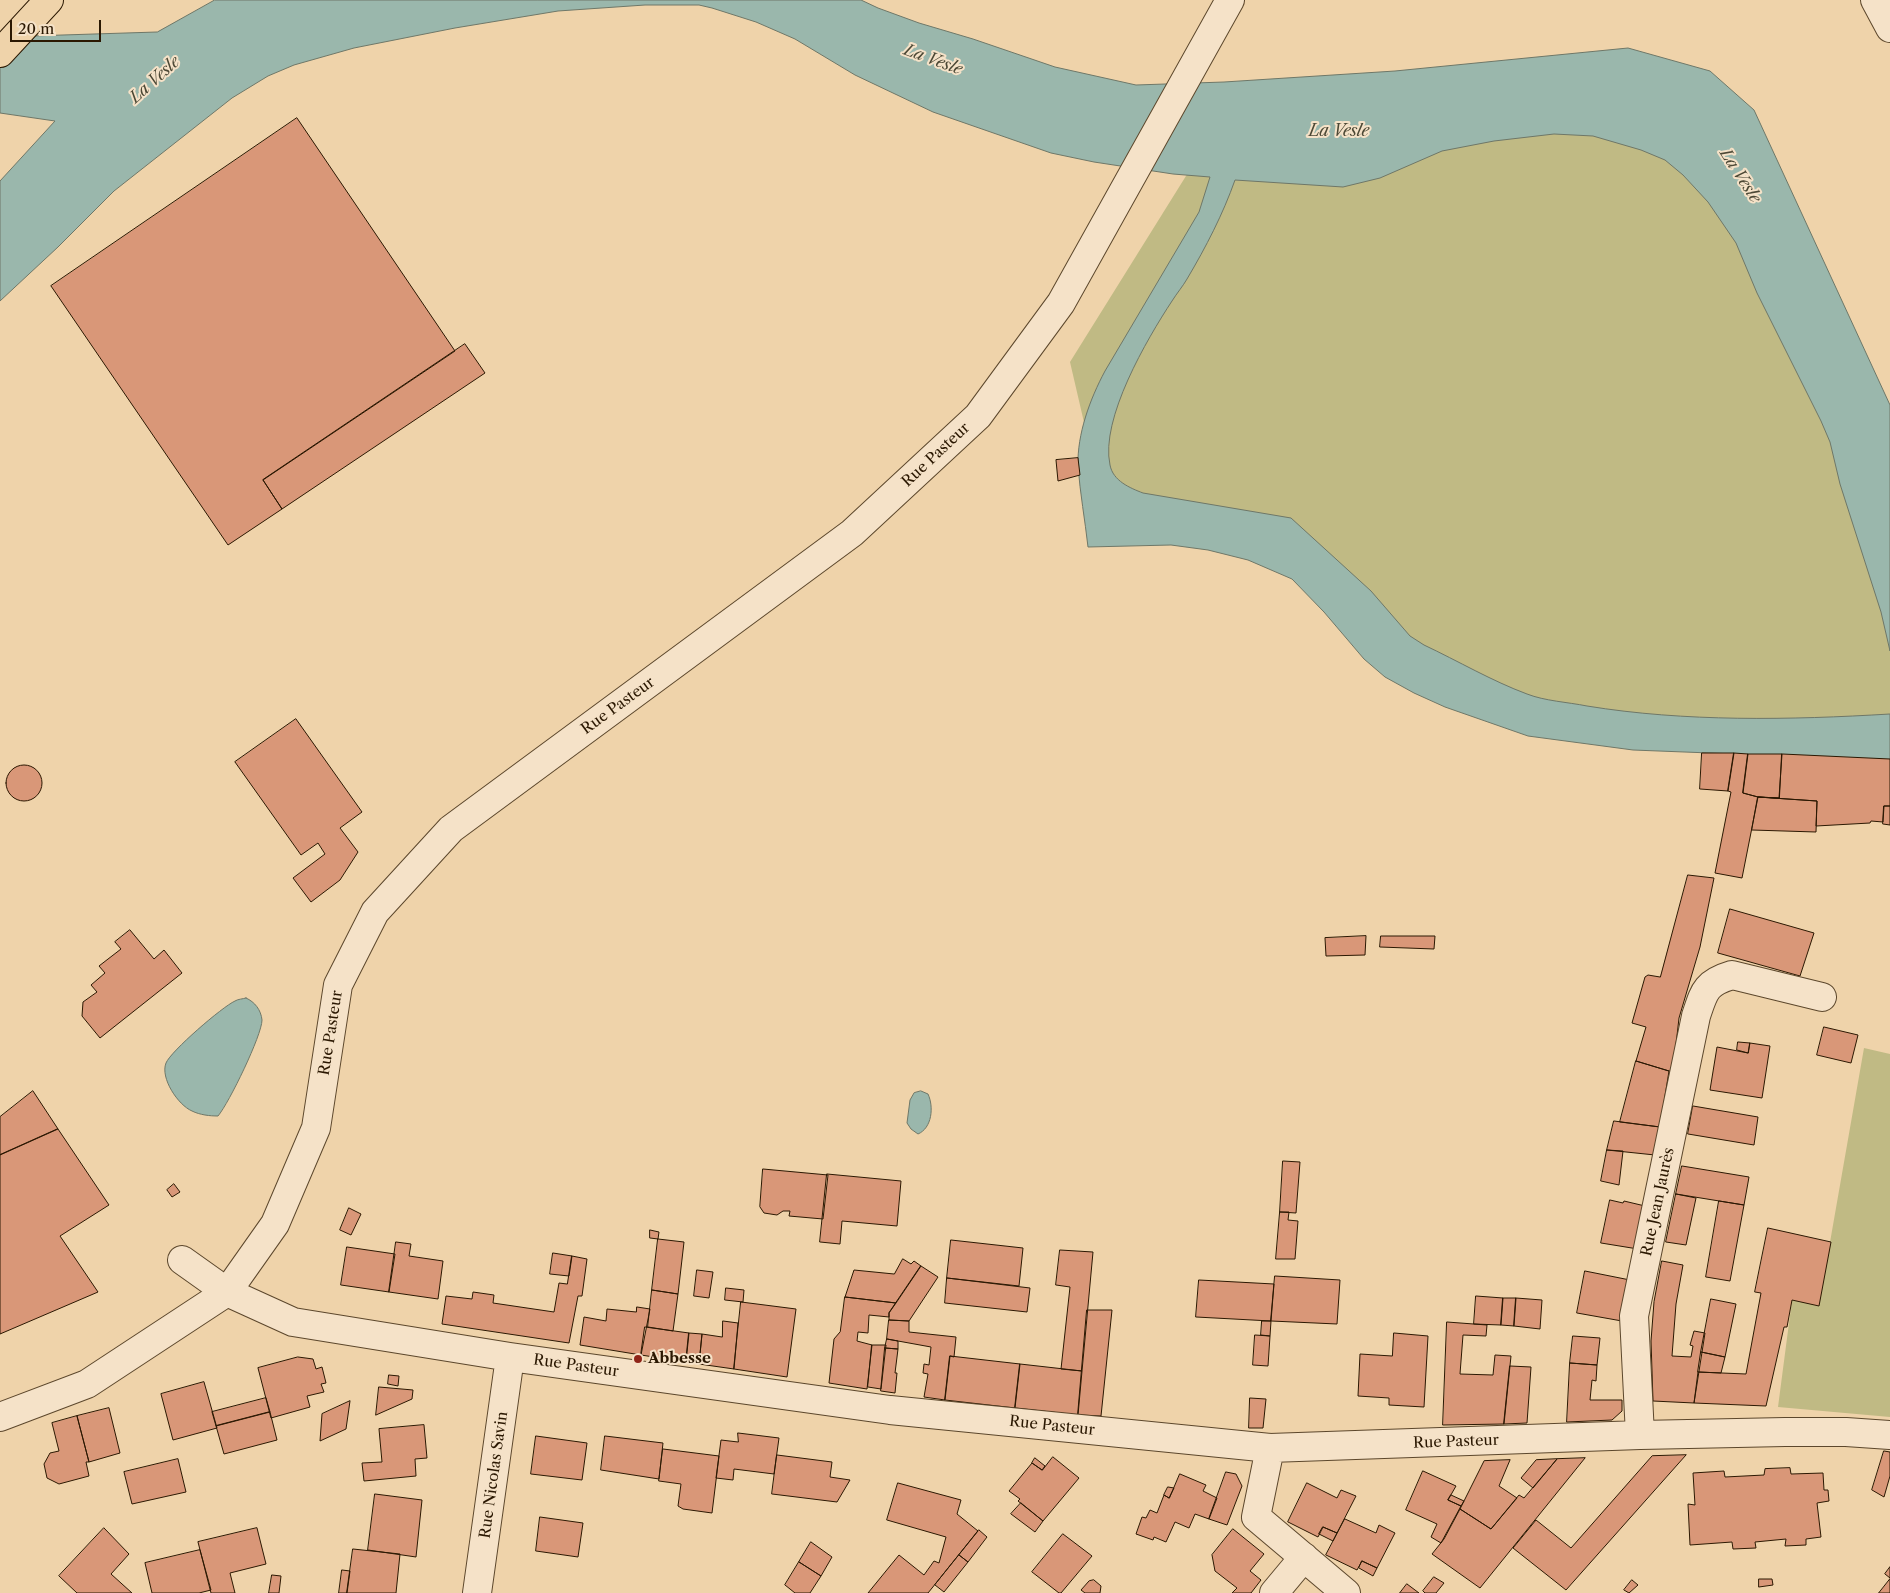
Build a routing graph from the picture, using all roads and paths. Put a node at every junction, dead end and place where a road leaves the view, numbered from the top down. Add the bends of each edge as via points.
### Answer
1 (49, 0) edge
2 (1230, 0) edge
3 (1875, 0) edge
4 (1890, 28) edge
5 (0, 53) edge
6 (1822, 998) dead end
7 (182, 1260) dead end
8 (227, 1292) junction
9 (510, 1357) junction
10 (0, 1417) edge
11 (1640, 1435) junction
12 (1890, 1435) edge
13 (1270, 1448) junction
14 (1304, 1557) junction
15 (478, 1593) edge
16 (1274, 1593) edge
17 (1346, 1593) edge

1 - 5 highway
2 - 8 street, Rue Pasteur via 1062,303 978,416 852,533 451,829 375,912 338,985 316,1128 275,1224
3 - 4 street
6 - 11 street, Rue Jean Jaurès via 1732,975 1705,989 1696,1016 1634,1316
7 - 8 street, Rue Pasteur
8 - 9 street, Rue Pasteur via 293,1322
8 - 10 street, Rue Pasteur via 87,1384
9 - 13 street, Rue Pasteur via 886,1409
9 - 15 street, Rue Nicolas Savin
11 - 12 street, Rue Pasteur via 1846,1432
11 - 13 street, Rue Pasteur
13 - 14 street via 1256,1517
14 - 16 street
14 - 17 street

